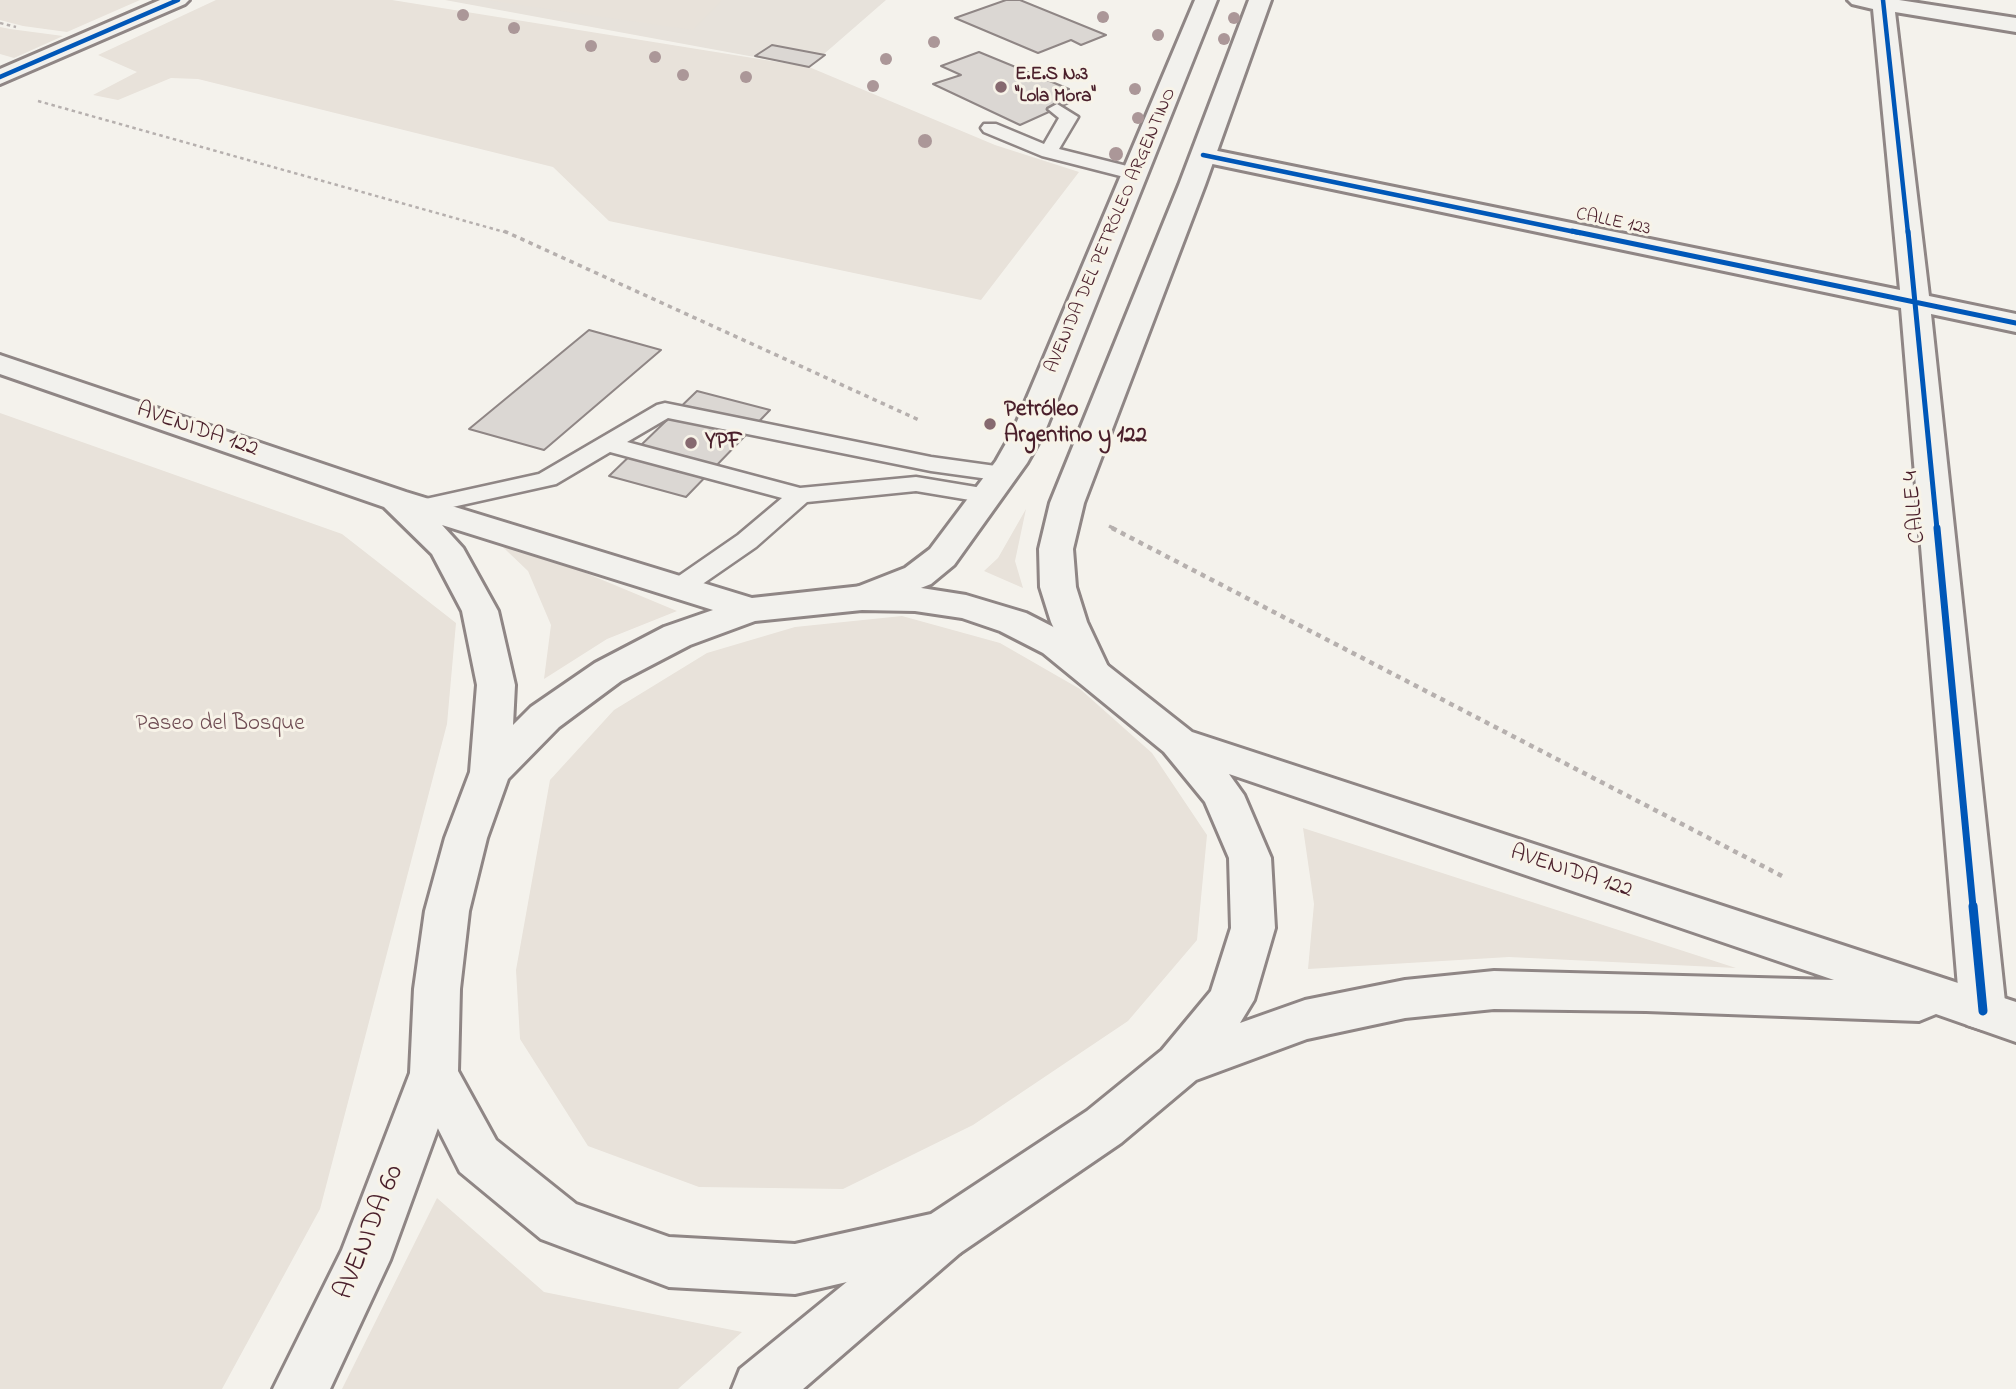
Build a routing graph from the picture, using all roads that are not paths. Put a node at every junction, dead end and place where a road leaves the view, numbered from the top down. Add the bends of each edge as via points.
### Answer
1 (178, 0) edge
2 (1206, 0) edge
3 (1261, 0) edge
4 (1875, 1) edge
5 (2016, 25) edge
6 (0, 77) edge
7 (1057, 109) dead end
8 (990, 128) dead end
9 (1048, 152) junction
10 (1203, 155) junction
11 (1136, 174) junction
12 (1915, 302) junction
13 (2016, 323) edge
14 (0, 364) edge
15 (606, 444) junction
16 (995, 485) junction
17 (800, 495) junction
18 (407, 503) junction
19 (680, 588) junction
20 (862, 598) junction
21 (751, 610) junction
22 (1092, 673) junction
23 (1178, 742) junction
24 (490, 772) junction
25 (1988, 1012) edge
26 (1179, 1065) junction
27 (434, 1073) junction
28 (942, 1236) junction
29 (301, 1389) edge
30 (760, 1389) edge

1 - 6 main road
2 - 11 main road, AVENIDA DEL PETRÓLEO ARGENTINO
3 - 10 main road
4 - 5 main road
4 - 12 main road, CALLE 4
7 - 9 lane via 1069,117
8 - 9 lane
9 - 11 lane
10 - 12 main road, CALLE 123
10 - 22 main road via 1067,503 1056,549 1058,587
11 - 16 main road, AVENIDA DEL PETRÓLEO ARGENTINO via 1029,431
12 - 13 main road, CALLE 123
12 - 25 main road, CALLE 4
14 - 18 main road, AVENIDA 122
15 - 16 lane via 665,410 932,464
15 - 17 lane
15 - 18 lane via 547,479
16 - 17 lane via 916,484
16 - 20 main road, AVENIDA DEL PETRÓLEO ARGENTINO via 942,557 918,576
17 - 19 lane via 747,541
18 - 19 main road, AVENIDA 122
18 - 24 main road, AVENIDA 122 via 446,548 480,611 496,685
19 - 21 main road, AVENIDA 122
20 - 21 main road
20 - 22 main road via 953,605 1013,622 1056,644
21 - 24 main road via 677,636 608,672 545,717
22 - 23 main road
23 - 25 main road, AVENIDA 122
23 - 26 main road via 1223,795 1250,858 1253,928 1231,1000
24 - 27 main road via 447,911 437,989
25 - 26 main road via 1646,992 1494,990 1405,999 1305,1020
26 - 28 main road via 1104,1127
27 - 28 main road via 478,1156 559,1222 669,1262 794,1269
27 - 29 main road, AVENIDA 60 via 364,1260
28 - 30 main road

